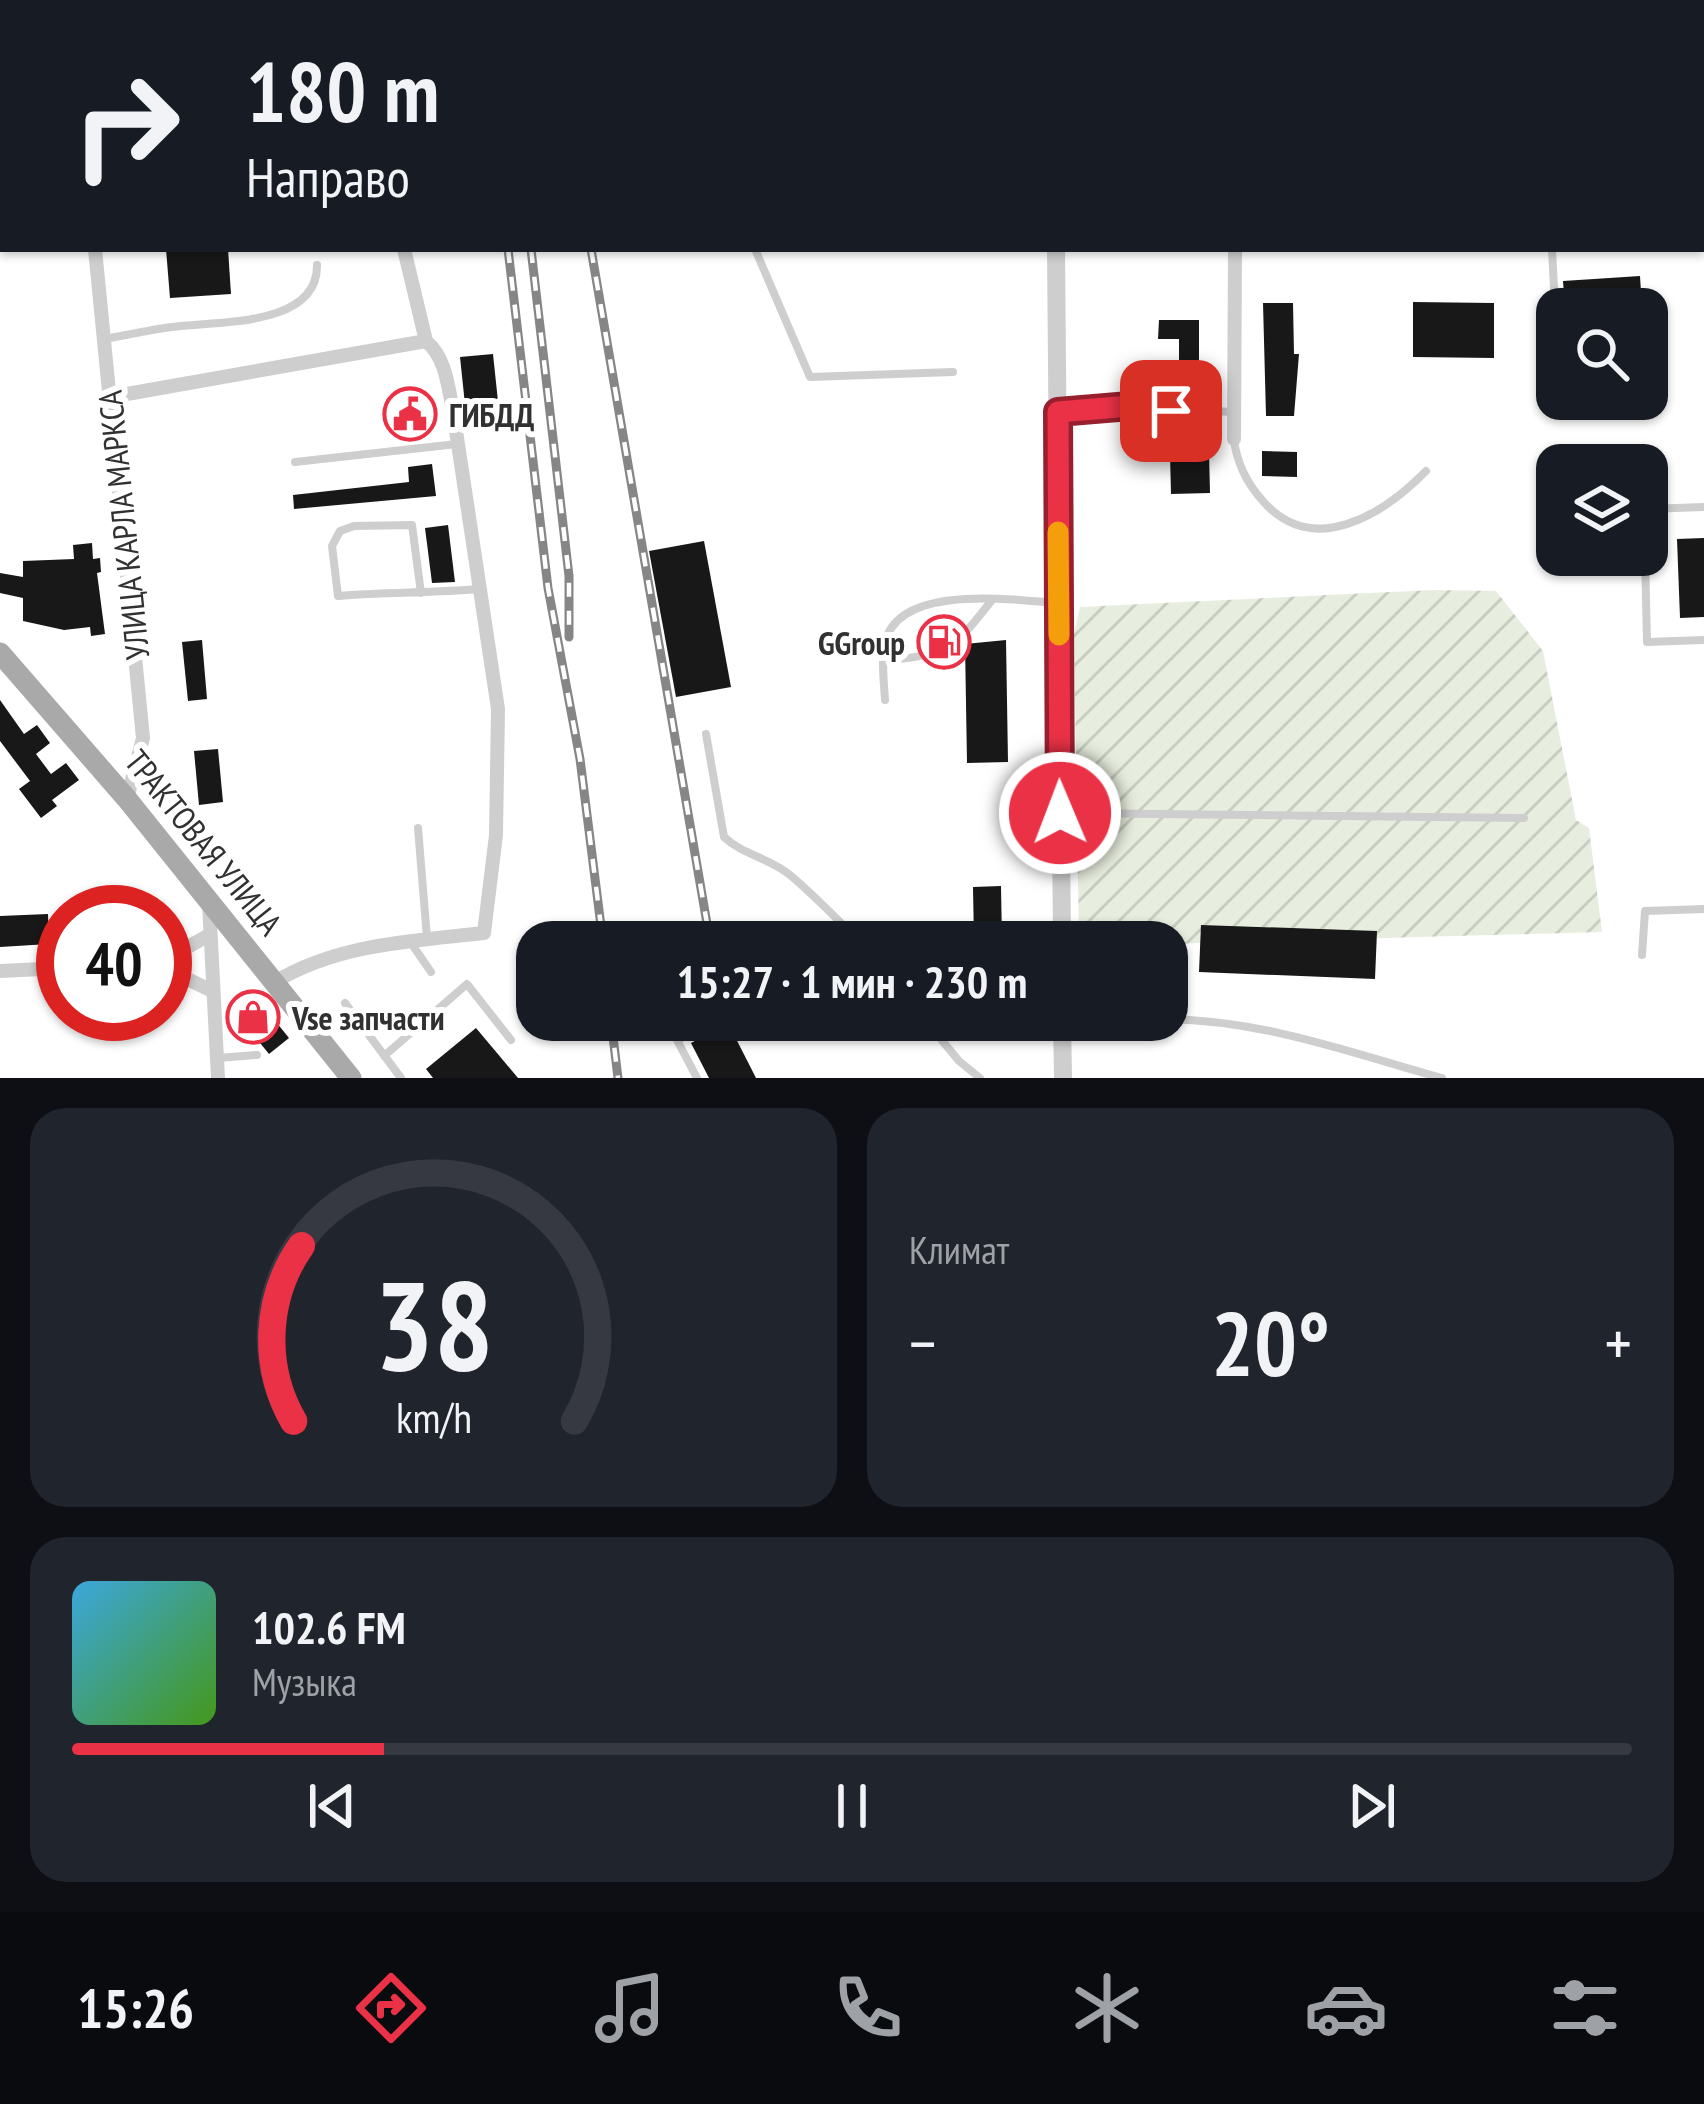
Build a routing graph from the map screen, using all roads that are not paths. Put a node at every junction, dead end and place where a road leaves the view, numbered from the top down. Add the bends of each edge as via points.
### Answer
1 (95, 252) edge
2 (405, 252) edge
3 (756, 252) edge
4 (1056, 252) edge
5 (1235, 252) edge
6 (1552, 252) edge
7 (317, 266) dead end
8 (1554, 288) edge
9 (105, 339) junction
10 (426, 340) junction
11 (953, 372) dead end
12 (110, 397) junction
13 (1058, 412) junction
14 (1232, 412) junction
15 (1234, 439) joint
16 (458, 444) junction
17 (295, 462) dead end
18 (1426, 471) dead end
19 (1704, 507) edge
20 (1668, 508) edge
21 (1646, 576) edge
22 (481, 589) junction
23 (421, 593) junction
24 (993, 599) junction
25 (1059, 603) junction
26 (1704, 640) edge
27 (0, 653) edge
28 (884, 662) junction
29 (885, 700) dead end
30 (706, 734) dead end
31 (127, 799) junction
32 (1060, 813) junction
33 (1524, 818) dead end
34 (418, 828) dead end
35 (209, 900) junction
36 (1704, 909) edge
37 (836, 921) edge
38 (1062, 921) edge
39 (209, 935) junction
40 (427, 940) junction
41 (410, 942) junction
42 (192, 946) edge
43 (1642, 956) dead end
44 (36, 969) edge
45 (0, 971) edge
46 (431, 971) dead end
47 (192, 980) edge
48 (275, 982) junction
49 (212, 992) junction
50 (345, 1003) dead end
51 (1188, 1019) edge
52 (511, 1040) dead end
53 (678, 1041) edge
54 (942, 1041) edge
55 (1062, 1041) edge
56 (256, 1055) dead end
57 (384, 1056) junction
58 (216, 1058) junction
59 (393, 1068) junction
60 (382, 1076) edge
61 (218, 1078) edge
62 (351, 1078) edge
63 (401, 1078) edge
64 (697, 1078) edge
65 (980, 1078) edge
66 (1063, 1078) edge
67 (1442, 1078) edge

1 - 9 street, УЛИЦА КАРЛА МАРКСА
2 - 10 street
3 - 11 lane via 809,377
4 - 13 street
5 - 14 street
6 - 8 lane
7 - 9 lane via 309,294 295,306
9 - 12 street, УЛИЦА КАРЛА МАРКСА
10 - 12 street
10 - 16 street via 443,367
12 - 31 street, УЛИЦА КАРЛА МАРКСА via 143,738
13 - 14 lane
13 - 25 street
14 - 15 street
15 - 18 lane via 1250,487 1297,526 1329,530 1367,518
16 - 17 lane
16 - 22 street
19 - 20 lane
21 - 26 lane via 1648,642
22 - 23 lane
22 - 40 street via 499,742 484,933
23 - 23 lane via 338,596 332,546 340,531 412,525
24 - 25 lane
24 - 28 lane via 950,650
24 - 28 lane via 948,597 915,611 889,631
25 - 32 street
27 - 31 main road, ТРАКТОВАЯ УЛИЦА
28 - 29 lane
30 - 37 lane via 724,837 790,875
31 - 35 main road, ТРАКТОВАЯ УЛИЦА
32 - 33 lane
32 - 38 street
34 - 40 lane
35 - 39 street
35 - 48 main road, ТРАКТОВАЯ УЛИЦА
36 - 43 lane via 1645,911
39 - 42 street
39 - 49 street
40 - 41 street
41 - 46 lane
41 - 48 street via 323,958
44 - 45 street
47 - 49 street
48 - 62 main road, ТРАКТОВАЯ УЛИЦА
49 - 58 street
50 - 57 lane
51 - 67 lane via 1273,1029
52 - 57 lane via 467,984
53 - 64 lane
54 - 65 lane
55 - 66 street
56 - 58 lane
57 - 59 lane
58 - 61 street
59 - 60 lane
59 - 63 lane

